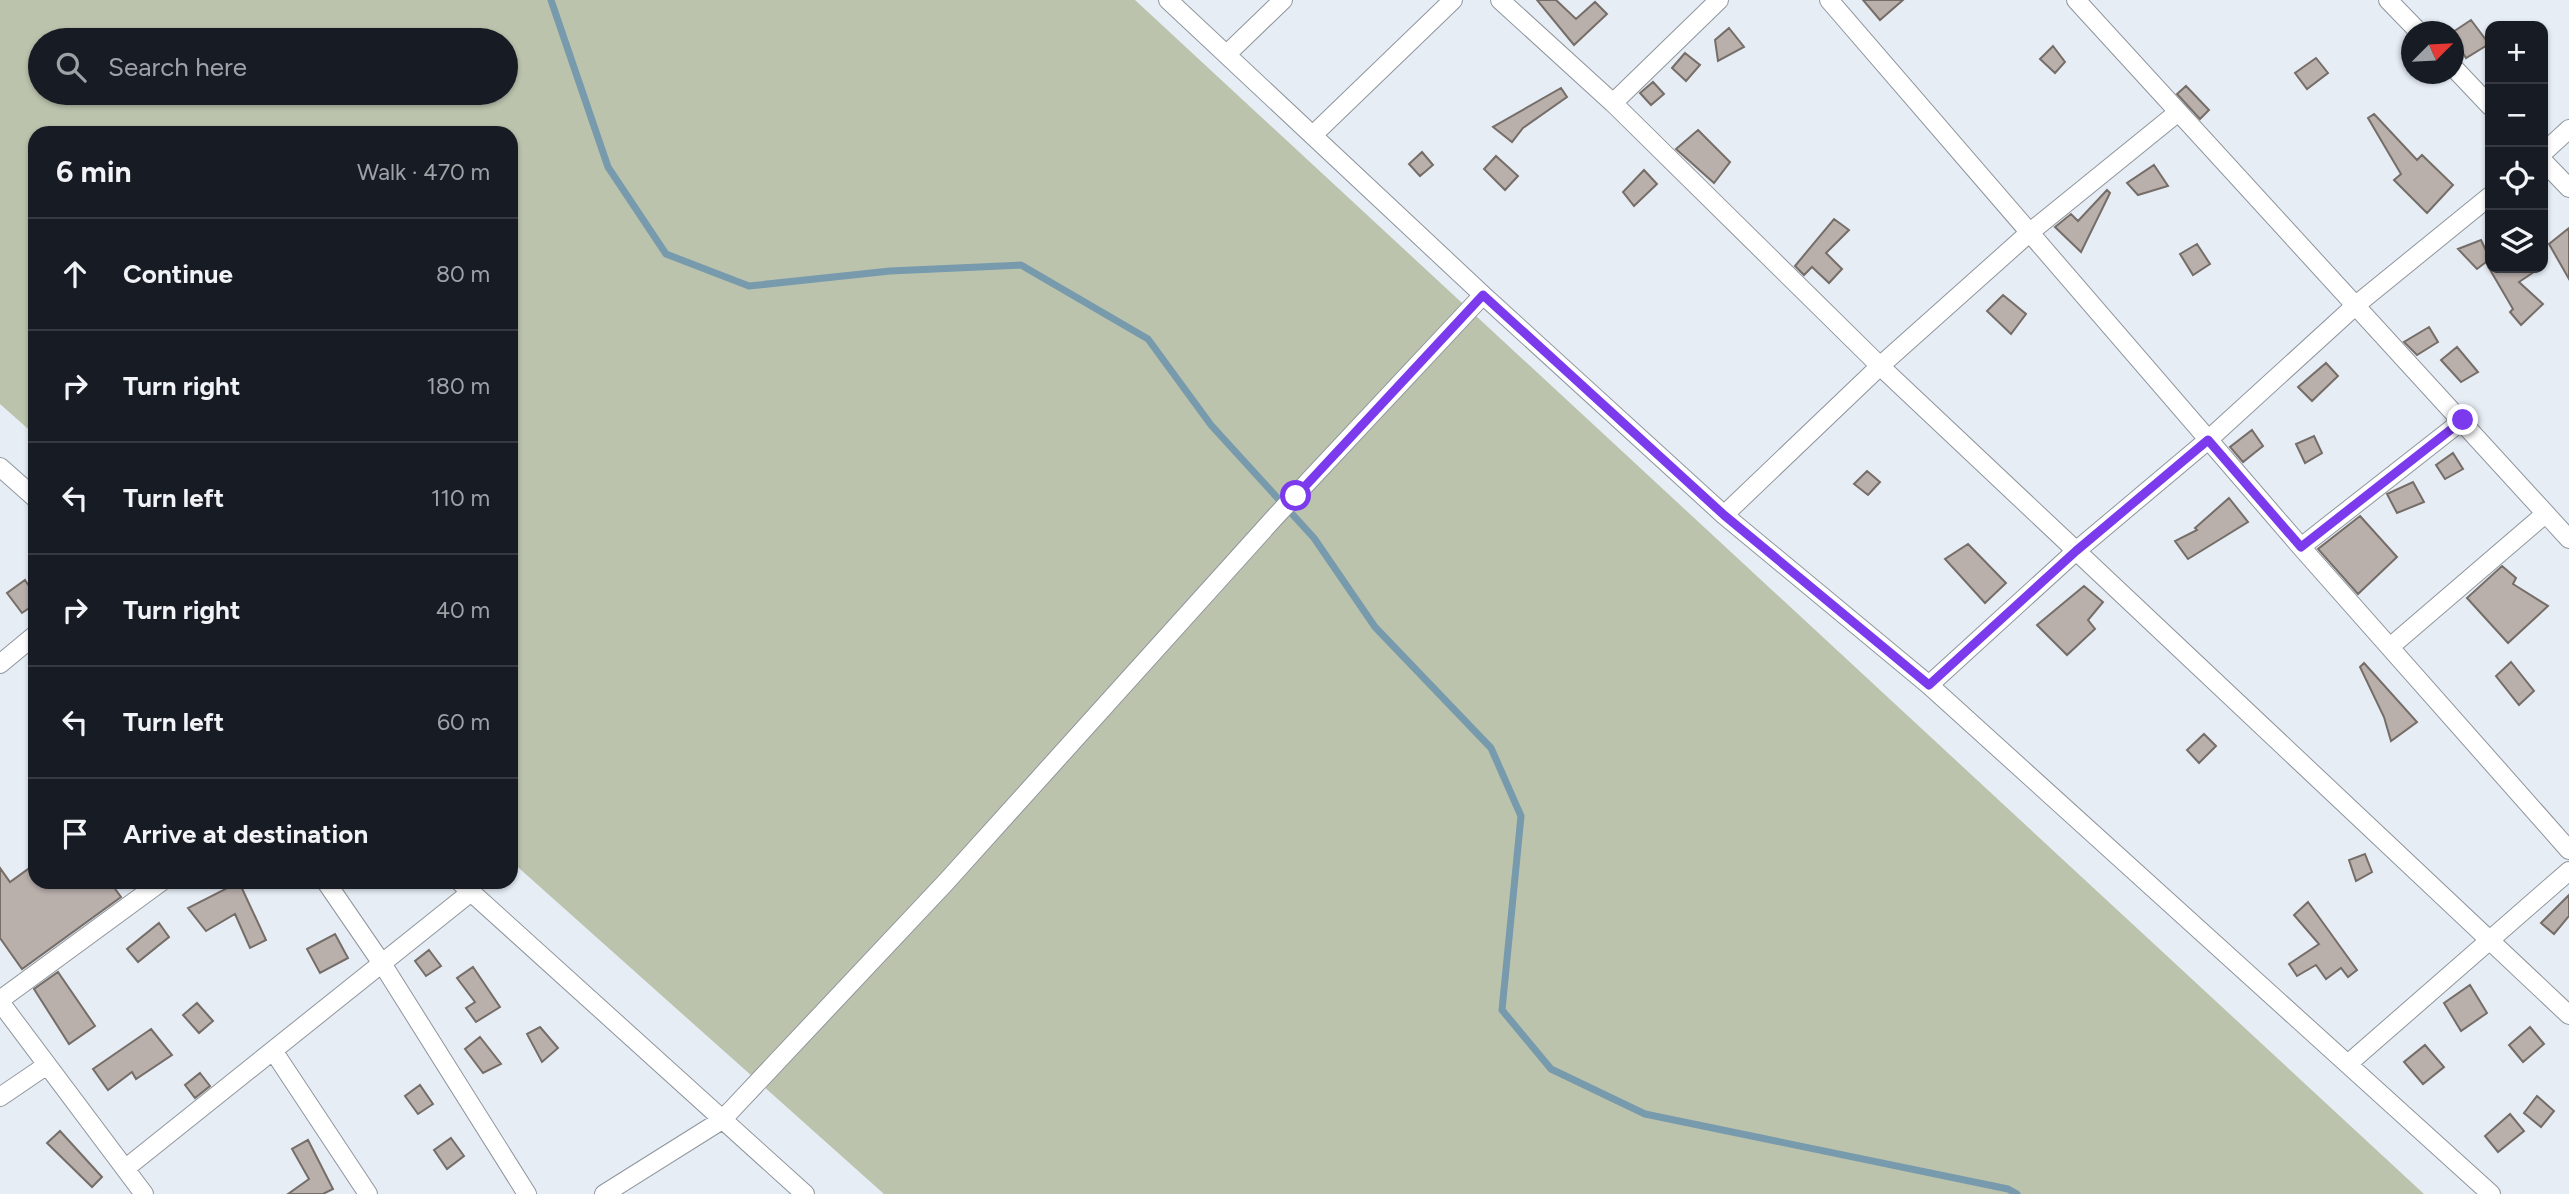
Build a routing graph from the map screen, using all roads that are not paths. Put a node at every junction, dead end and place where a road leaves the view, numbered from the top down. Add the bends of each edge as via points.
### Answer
1 (1168, 0) edge
2 (1283, 0) edge
3 (1453, 0) edge
4 (1500, 0) edge
5 (1719, 0) edge
6 (1829, 0) edge
7 (2076, 0) edge
8 (2388, 0) edge
9 (2408, 21) edge
10 (1227, 54) junction
11 (2464, 79) edge
12 (2485, 101) edge
13 (1613, 103) junction
14 (2177, 113) junction
15 (2569, 129) edge
16 (1314, 134) junction
17 (2548, 148) edge
18 (2548, 166) edge
19 (2569, 188) edge
20 (2485, 200) edge
21 (2029, 233) junction
22 (1483, 295) junction
23 (2356, 305) junction
24 (1880, 366) junction
25 (2463, 420) junction
26 (2208, 440) junction
27 (0, 467) edge
28 (28, 492) edge
29 (2546, 514) junction
30 (1724, 515) junction
31 (2569, 539) edge
32 (2301, 547) junction
33 (2076, 551) junction
34 (28, 641) edge
35 (2390, 648) junction
36 (0, 664) edge
37 (1929, 685) junction
38 (2569, 850) edge
39 (2569, 871) edge
40 (152, 889) edge
41 (331, 889) edge
42 (463, 889) edge
43 (467, 889) edge
44 (2489, 940) junction
45 (383, 965) junction
46 (0, 1001) edge
47 (2569, 1016) edge
48 (274, 1052) junction
49 (2349, 1063) junction
50 (47, 1065) junction
51 (0, 1097) edge
52 (722, 1120) junction
53 (126, 1168) junction
54 (134, 1191) edge
55 (368, 1194) edge
56 (527, 1194) edge
57 (604, 1194) edge
58 (805, 1194) edge
59 (2491, 1194) edge

1 - 10 street
2 - 10 street
3 - 16 street
4 - 13 street
5 - 13 street
6 - 21 street
7 - 14 street
8 - 9 street
10 - 16 street
11 - 12 street
13 - 24 street
14 - 21 street
14 - 23 street
15 - 17 street
16 - 22 street
18 - 19 street
20 - 23 street
21 - 24 street
21 - 26 street
22 - 30 street
22 - 52 street
23 - 25 street
23 - 26 street
24 - 30 street
24 - 33 street
25 - 29 street
25 - 32 street
26 - 32 street
26 - 33 street
27 - 28 street
29 - 31 street
29 - 35 street
30 - 37 street
32 - 35 street
33 - 37 street
33 - 44 street
34 - 36 street
35 - 38 street
37 - 49 street
39 - 44 street
40 - 46 street
41 - 45 street
42 - 45 street
43 - 52 street
44 - 47 street
44 - 49 street
45 - 48 street
45 - 56 street
46 - 50 street
48 - 53 street
48 - 55 street
49 - 59 street
50 - 51 street
50 - 53 street
52 - 57 street
52 - 58 street
53 - 54 street

